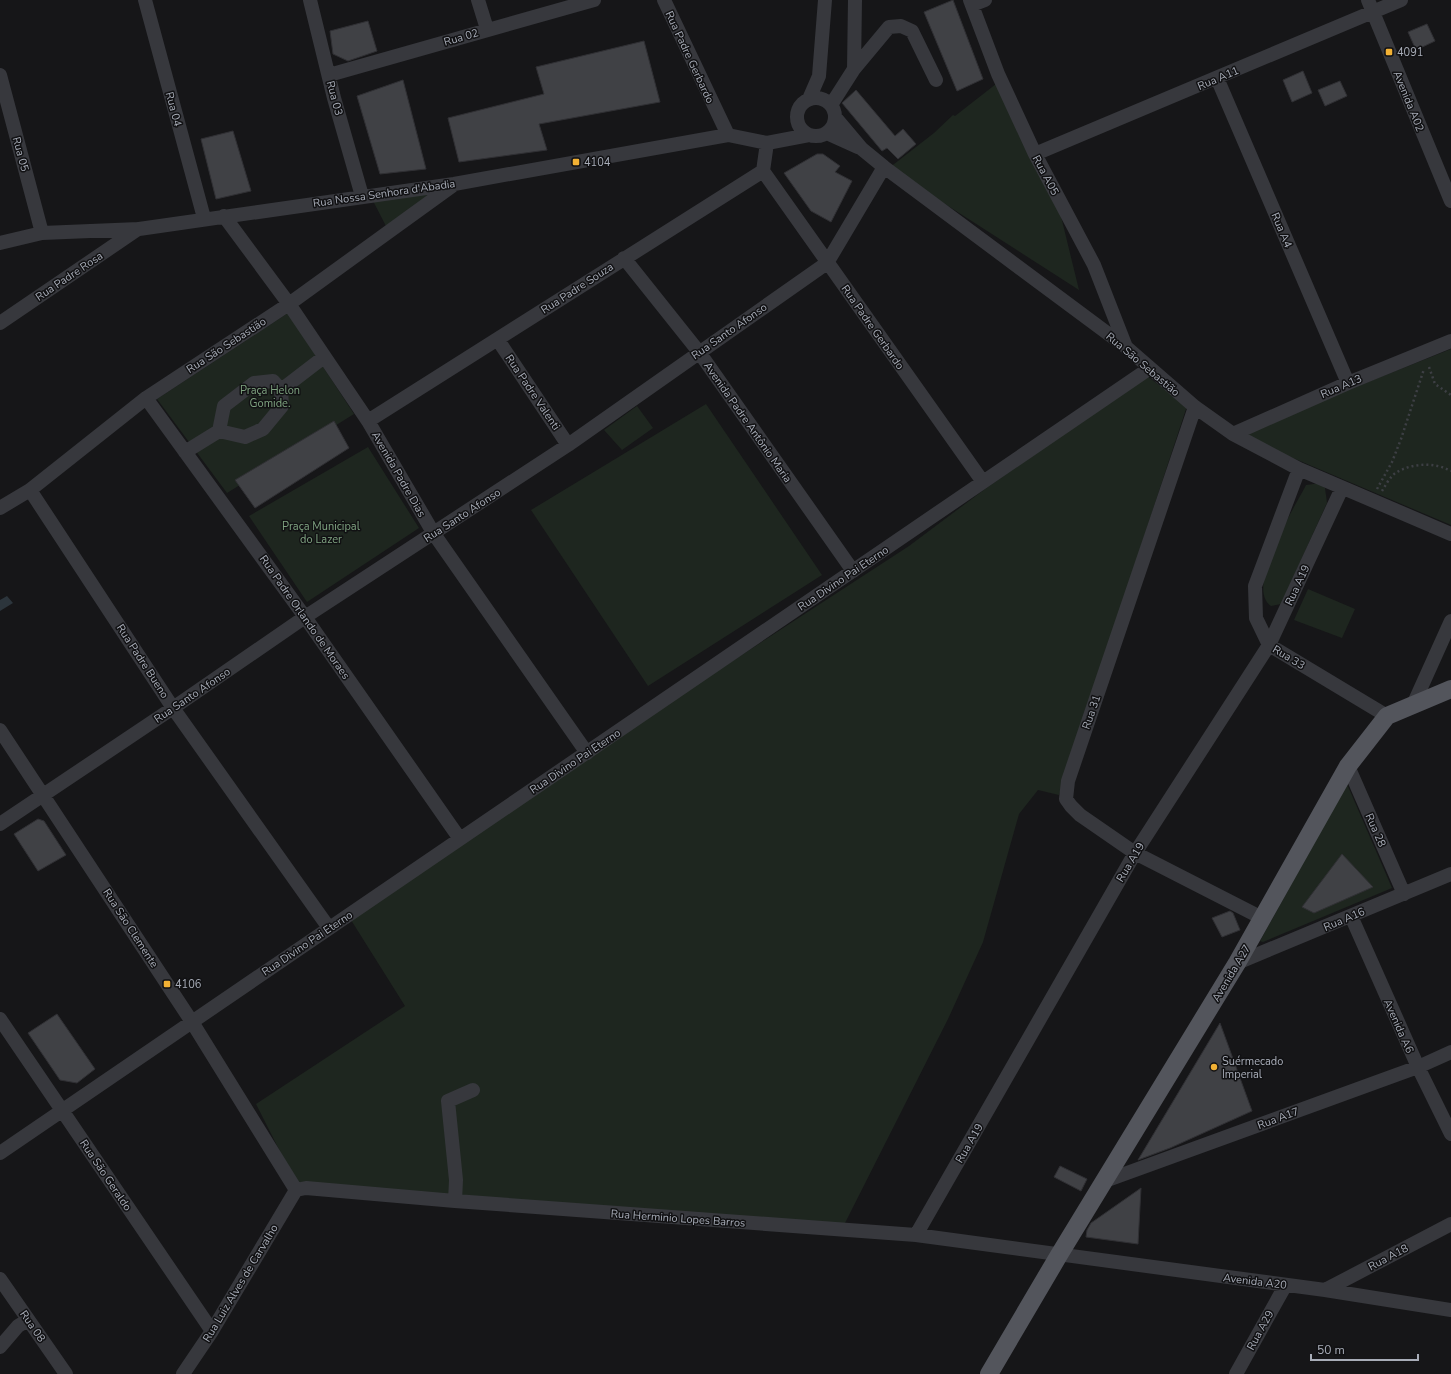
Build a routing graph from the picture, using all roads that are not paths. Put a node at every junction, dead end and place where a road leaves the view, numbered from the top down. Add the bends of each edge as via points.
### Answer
1 (144, 0) edge
2 (310, 0) edge
3 (478, 0) edge
4 (594, 0) edge
5 (664, 0) edge
6 (825, 0) edge
7 (855, 0) edge
8 (986, 0) edge
9 (1401, 0) edge
10 (971, 3) edge
11 (1370, 6) edge
12 (487, 29) junction
13 (854, 69) junction
14 (0, 75) edge
15 (329, 75) junction
16 (819, 76) junction
17 (1217, 78) junction
18 (936, 80) dead end
19 (809, 99) junction
20 (831, 108) junction
21 (797, 122) junction
22 (827, 133) junction
23 (728, 136) junction
24 (809, 136) junction
25 (767, 143) junction
26 (862, 149) junction
27 (1035, 154) junction
28 (884, 167) junction
29 (763, 171) junction
30 (1446, 176) edge
31 (454, 184) junction
32 (362, 196) junction
33 (1451, 201) edge
34 (224, 216) junction
35 (204, 218) junction
36 (138, 229) junction
37 (42, 233) junction
38 (0, 243) edge
39 (624, 258) junction
40 (827, 262) junction
41 (289, 304) junction
42 (0, 323) edge
43 (498, 340) junction
44 (1451, 341) edge
45 (1126, 347) junction
46 (699, 352) junction
47 (324, 357) junction
48 (1150, 368) junction
49 (1348, 382) junction
50 (281, 390) junction
51 (146, 398) junction
52 (1195, 407) junction
53 (368, 421) junction
54 (219, 431) junction
55 (1232, 434) junction
56 (568, 445) junction
57 (185, 452) junction
58 (1299, 468) junction
59 (983, 482) junction
60 (1342, 488) junction
61 (30, 490) junction
62 (0, 508) edge
63 (434, 534) junction
64 (1451, 534) edge
65 (853, 571) junction
66 (305, 617) junction
67 (1451, 621) edge
68 (1269, 645) junction
69 (1451, 690) edge
70 (1414, 703) junction
71 (173, 708) junction
72 (1387, 716) junction
73 (0, 730) edge
74 (587, 753) junction
75 (1348, 766) junction
76 (43, 795) junction
77 (0, 824) edge
78 (460, 839) junction
79 (1135, 853) junction
80 (1451, 874) edge
81 (1404, 894) junction
82 (1351, 916) junction
83 (1262, 918) junction
84 (329, 928) junction
85 (1237, 964) junction
86 (0, 1019) edge
87 (192, 1022) junction
88 (1451, 1052) edge
89 (1418, 1067) junction
90 (472, 1090) dead end
91 (62, 1110) junction
92 (1451, 1134) edge
93 (0, 1152) edge
94 (1105, 1181) junction
95 (296, 1190) junction
96 (455, 1202) junction
97 (1451, 1224) edge
98 (916, 1235) junction
99 (1059, 1255) junction
100 (0, 1278) edge
101 (1285, 1286) junction
102 (1325, 1290) junction
103 (1451, 1310) edge
104 (28, 1320) junction
105 (212, 1331) junction
106 (0, 1347) edge
107 (66, 1374) edge
108 (183, 1374) edge
109 (989, 1374) edge
110 (1236, 1374) edge

1 - 35 street, Rua 04
2 - 15 street, Rua 03
3 - 12 street
4 - 12 street, Rua 02
5 - 23 street, Rua Padre Gerbardo
6 - 16 street
7 - 13 street
8 - 10 street
9 - 11 street, Rua A11
10 - 27 street, Rua A05 via 998,74
11 - 17 street, Rua A11
11 - 30 street, Avenida A02
12 - 15 street, Rua 02
13 - 18 street via 888,27 901,26 912,31
13 - 20 street
14 - 37 street, Rua 05
15 - 32 street, Rua 03
16 - 19 street
16 - 20 street
17 - 27 street, Rua A11
17 - 49 street, Rua A4
19 - 20 street via 817,98
19 - 21 street via 799,108
20 - 22 street via 834,124
20 - 26 street, Rua São Sebastião
21 - 24 street
21 - 25 street
22 - 24 street
22 - 26 street, Rua São Sebastião
23 - 25 street, Rua Nossa Senhora d'Abadia
23 - 31 street, Rua Nossa Senhora d'Abadia
24 - 25 street, Rua Nossa Senhora d'Abadia
25 - 29 street
26 - 28 street, Rua São Sebastião
27 - 45 street, Rua A05 via 1094,265
28 - 40 street, Rua Santo Afonso
28 - 45 street, Rua São Sebastião
29 - 39 street, Rua Padre Souza
29 - 40 street, Rua Padre Gerbardo
30 - 33 street, Avenida A02
31 - 32 street, Rua Nossa Senhora d'Abadia
31 - 41 street, Rua São Sebastião
32 - 34 street, Rua Nossa Senhora d'Abadia
34 - 35 street, Rua Nossa Senhora d'Abadia
34 - 41 street, Avenida Padre Dias
35 - 36 street, Rua Nossa Senhora d'Abadia
36 - 37 street, Rua Nossa Senhora d'Abadia
36 - 42 street, Rua Padre Rosa
37 - 38 street, Rua Nossa Senhora d'Abadia
39 - 43 street, Rua Padre Souza
39 - 46 street, Avenida Padre Antônio Maria
40 - 46 street, Rua Santo Afonso
40 - 59 street, Rua Padre Gerbardo
41 - 47 street, Avenida Padre Dias
41 - 51 street, Rua São Sebastião
43 - 53 street, Rua Padre Souza
43 - 56 street, Rua Padre Valenti
44 - 49 street, Rua A13
45 - 48 street, Rua São Sebastião
46 - 56 street, Rua Santo Afonso
46 - 65 street, Avenida Padre Antônio Maria
47 - 50 street
47 - 53 street, Avenida Padre Dias
48 - 52 street, Rua São Sebastião
48 - 59 street, Rua Divino Pai Eterno
49 - 55 street, Rua A13
50 - 54 street via 282,406 263,429 245,437
50 - 54 street via 273,381 254,383 224,406
51 - 57 street, Rua Padre Orlando de Moraes
51 - 61 street, Rua São Sebastião
52 - 55 street, Rua São Sebastião
52 - 79 street, Rua 31 via 1066,790 1066,799 1071,806
53 - 63 street, Avenida Padre Dias
54 - 57 street
55 - 58 street, Rua São Sebastião
56 - 63 street, Rua Santo Afonso
57 - 66 street, Rua Padre Orlando de Moraes
58 - 60 street, Rua São Sebastião
58 - 68 street, Rua 33 via 1255,586 1256,618
59 - 65 street, Rua Divino Pai Eterno
60 - 64 street, Rua São Sebastião
60 - 68 street, Rua A19
61 - 62 street, Rua São Sebastião
61 - 71 street, Rua Padre Bueno
63 - 66 street, Rua Santo Afonso
63 - 74 street, Avenida Padre Dias
65 - 74 street, Rua Divino Pai Eterno
66 - 71 street, Rua Santo Afonso
66 - 78 street, Rua Padre Orlando de Moraes
67 - 70 street
68 - 72 street, Rua 33
68 - 79 street, Rua A19
69 - 70 main road, Avenida A27
70 - 72 main road, Avenida A27
71 - 76 street, Rua Santo Afonso
71 - 84 street, Rua Padre Bueno
72 - 75 main road, Avenida A27
73 - 76 street, Rua São Clemente
74 - 78 street, Rua Divino Pai Eterno
75 - 81 street, Rua 28
75 - 83 main road, Avenida A27
76 - 77 street, Rua Santo Afonso
76 - 87 street, Rua São Clemente
78 - 84 street, Rua Divino Pai Eterno
79 - 83 street, Rua 31
79 - 98 street, Rua A19
80 - 81 street, Rua A16
81 - 82 street, Rua A16
82 - 85 street, Rua A16
82 - 89 street, Avenida A6
83 - 85 main road, Avenida A27
84 - 87 street, Rua Divino Pai Eterno
85 - 94 main road, Avenida A27
86 - 91 street, Rua São Geraldo
87 - 91 street, Rua Divino Pai Eterno
87 - 95 street, Rua São Clemente
88 - 89 street, Rua A17
89 - 92 street, Avenida A6
89 - 94 street, Rua A17
90 - 96 street via 448,1101 456,1180
91 - 93 street, Rua Divino Pai Eterno
91 - 105 street, Rua São Geraldo
94 - 99 main road, Avenida A27
95 - 96 street, Rua Herminio Lopes Barros via 306,1188
95 - 105 street, Rua Luiz Alves de Carvalho
96 - 98 street, Rua Herminio Lopes Barros
97 - 102 street, Rua A18
98 - 99 street, Rua Herminio Lopes Barros
99 - 101 street, Avenida A20
99 - 109 main road, Avenida A27
100 - 104 street, Rua 08
101 - 102 street, Avenida A20
101 - 110 street, Rua A29
102 - 103 street, Avenida A20
104 - 106 street via 18,1326
104 - 107 street, Rua 08
105 - 108 street, Rua Luiz Alves de Carvalho

